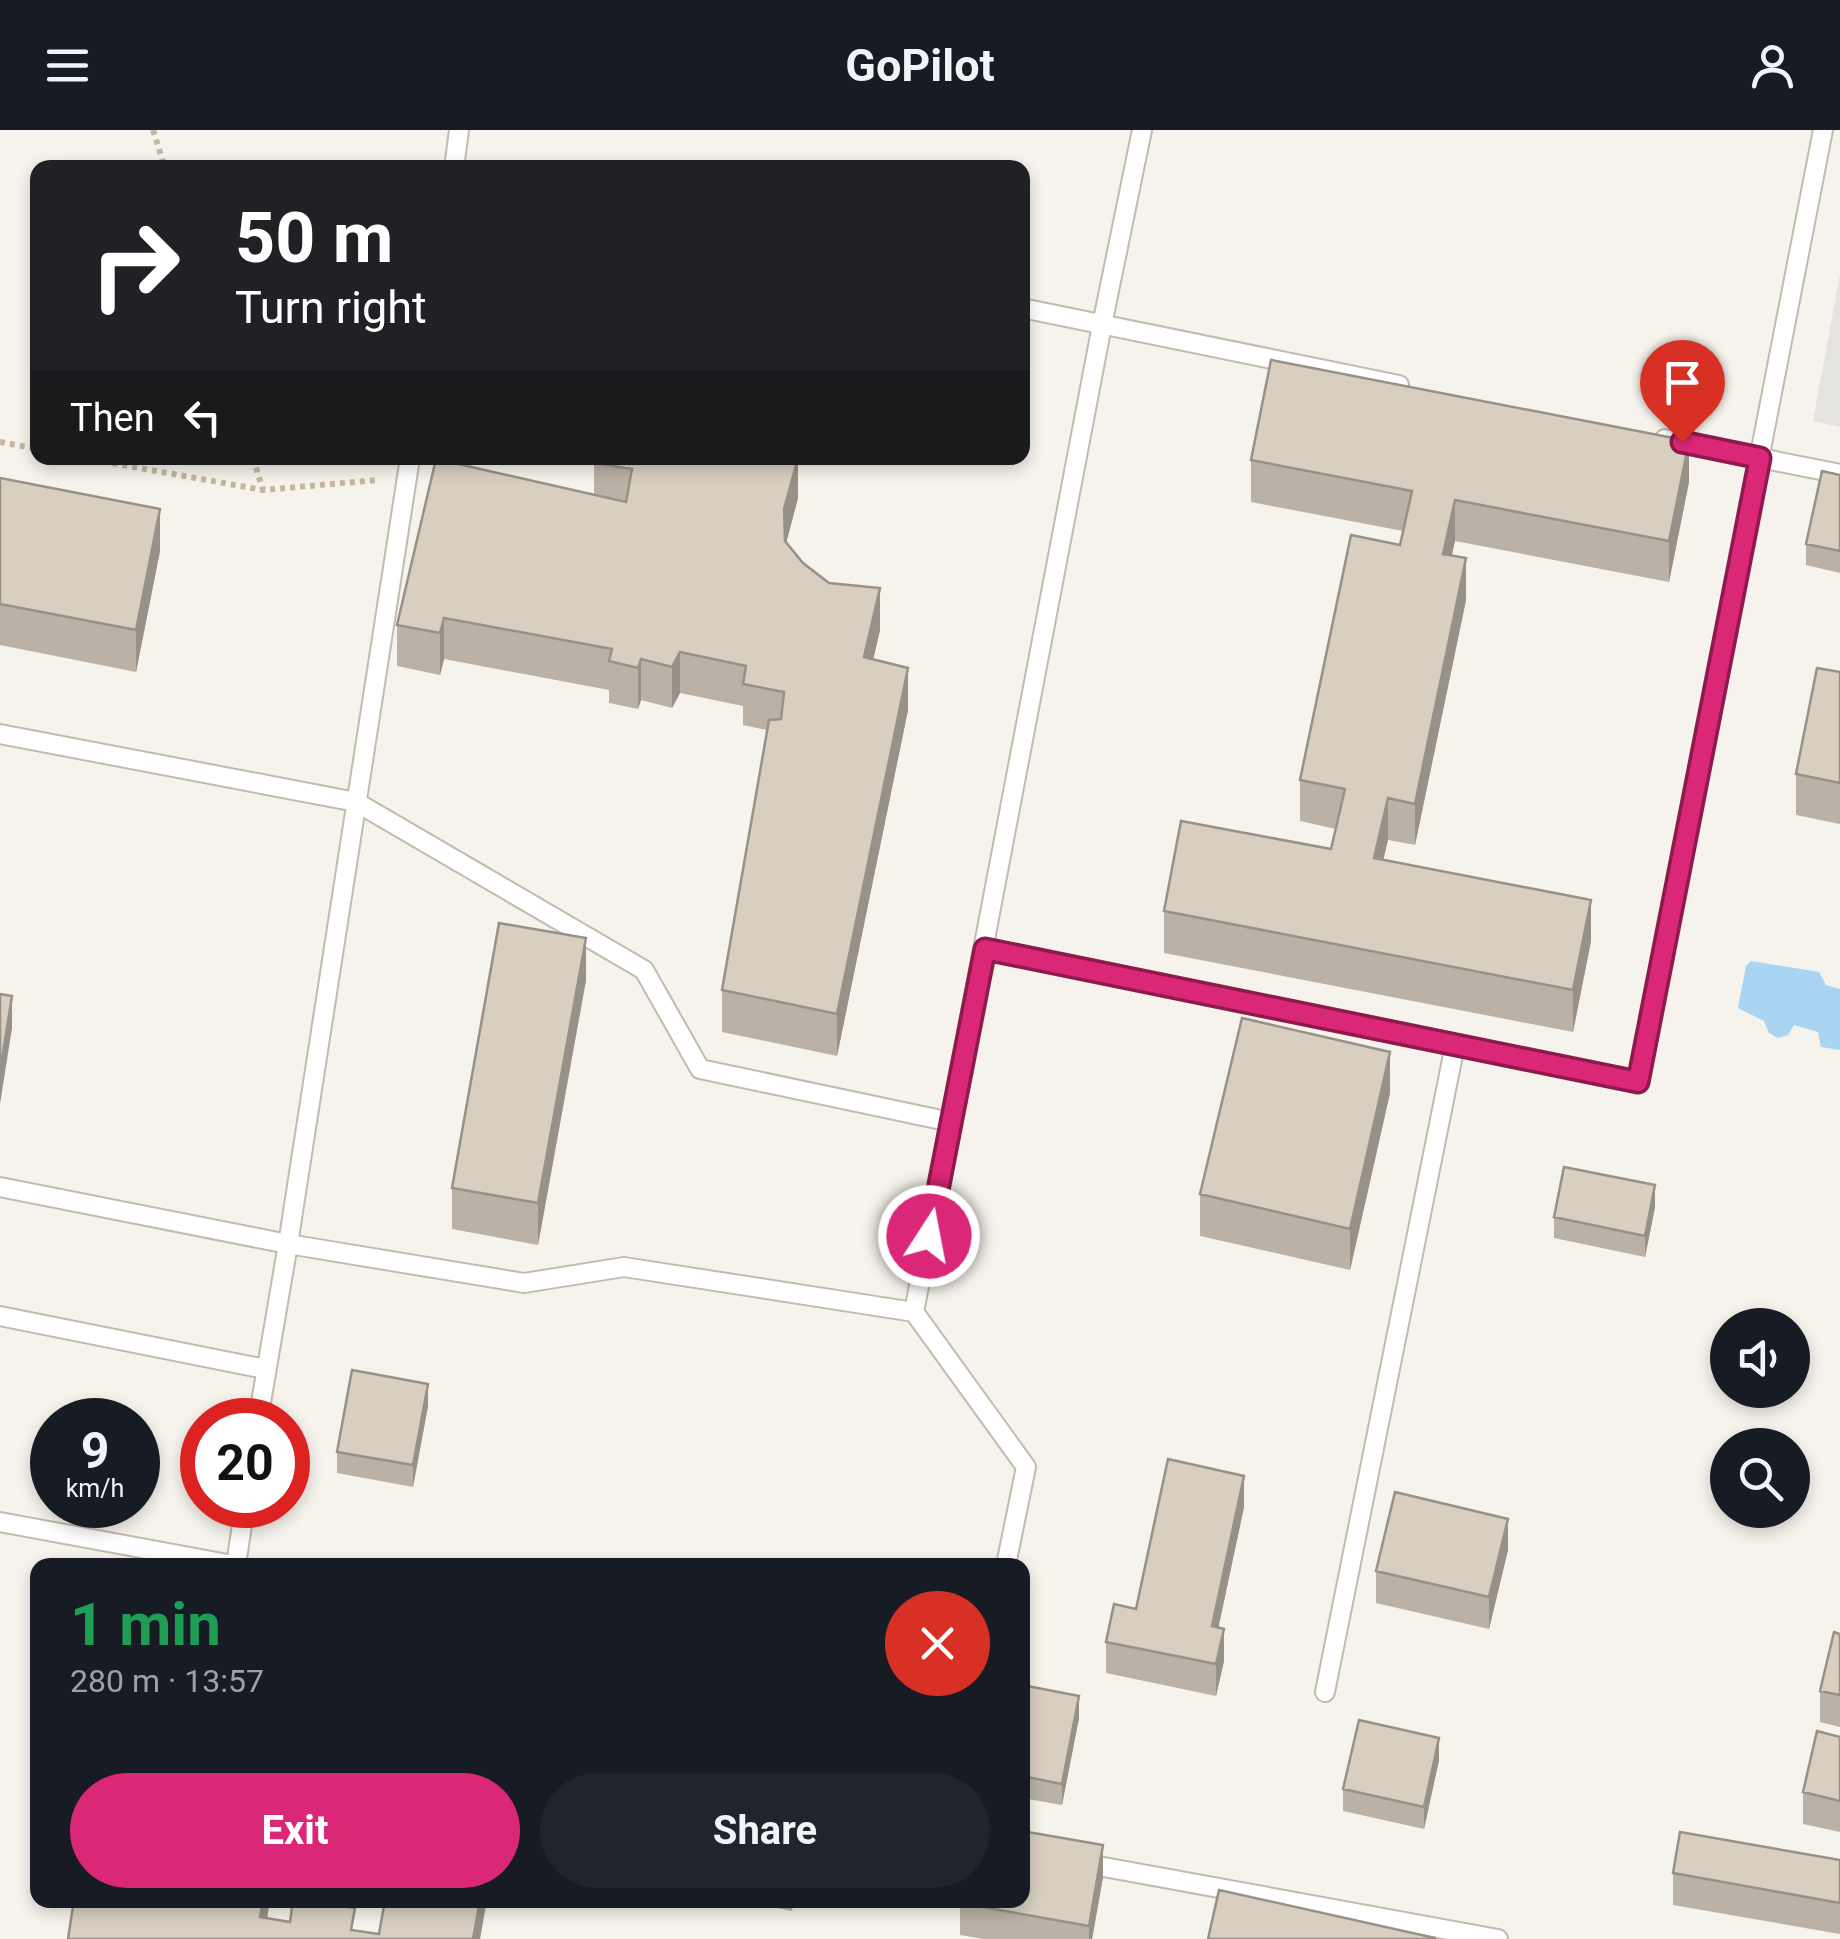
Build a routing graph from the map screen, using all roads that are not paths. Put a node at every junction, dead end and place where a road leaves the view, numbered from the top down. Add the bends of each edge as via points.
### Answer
1 (459, 130) edge
2 (1142, 130) edge
3 (1823, 130) edge
4 (455, 160) edge
5 (1030, 310) edge
6 (1102, 325) junction
7 (1412, 388) edge
8 (1644, 434) edge
9 (1760, 458) junction
10 (409, 465) edge
11 (1840, 474) edge
12 (0, 734) edge
13 (356, 802) junction
14 (985, 949) junction
15 (1455, 1045) junction
16 (950, 1122) junction
17 (0, 1187) edge
18 (288, 1244) junction
19 (914, 1312) junction
20 (0, 1316) edge
21 (265, 1369) junction
22 (261, 1398) edge
23 (0, 1522) edge
24 (241, 1528) edge
25 (196, 1558) edge
26 (235, 1558) edge
27 (1007, 1558) edge
28 (1325, 1692) dead end
29 (1060, 1859) edge
30 (1498, 1939) edge

1 - 4 lane
2 - 6 lane
3 - 9 lane
5 - 6 lane
6 - 7 lane
6 - 14 lane
8 - 9 lane
9 - 11 lane
9 - 15 lane via 1638,1082
10 - 13 lane
12 - 13 lane
13 - 16 lane via 644,970 700,1069
13 - 18 lane
14 - 15 lane
14 - 16 lane
15 - 28 lane
16 - 19 lane
17 - 18 lane
18 - 19 lane via 524,1283 624,1267
18 - 21 lane
19 - 27 lane via 1026,1467
20 - 21 lane
21 - 22 lane
23 - 25 lane
24 - 26 lane
29 - 30 lane

